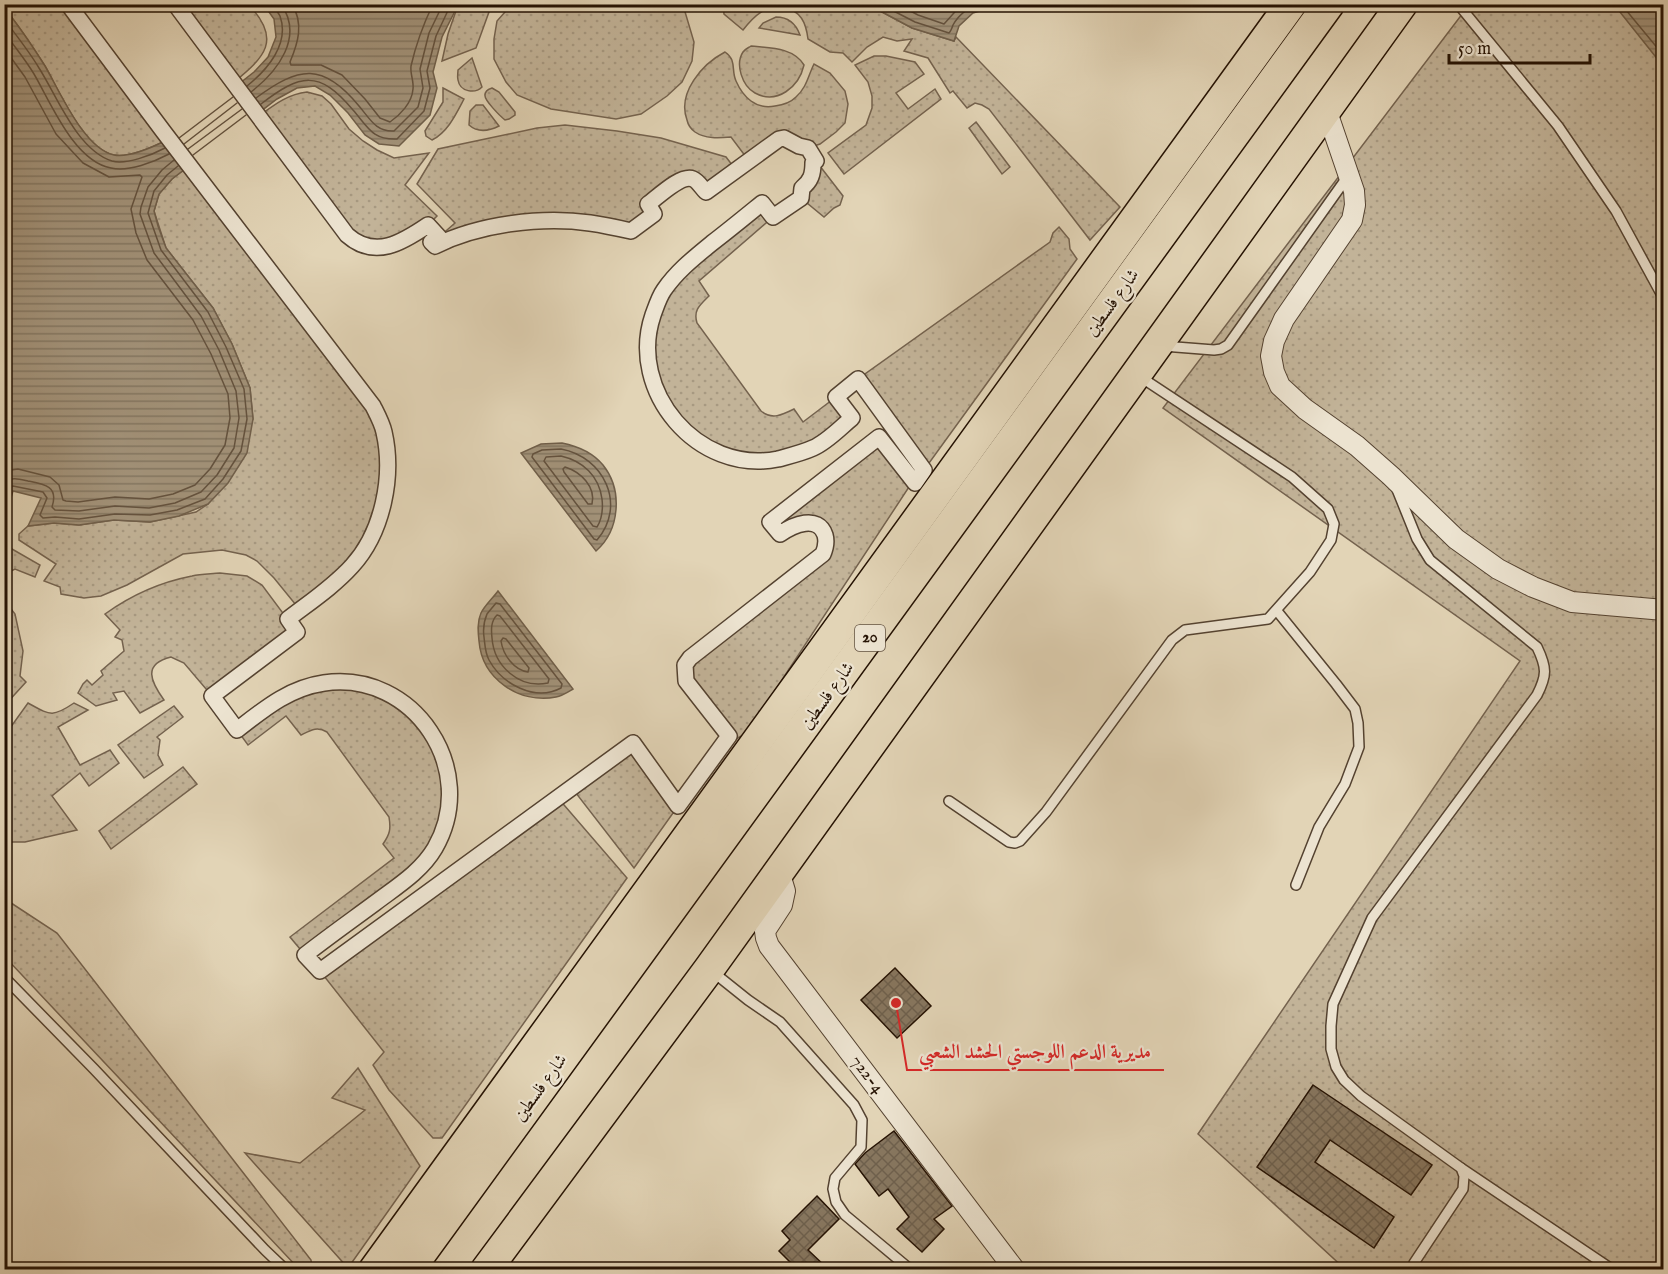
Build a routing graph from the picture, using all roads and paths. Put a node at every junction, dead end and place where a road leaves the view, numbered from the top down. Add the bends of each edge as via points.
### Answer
1 (68, 4) edge
2 (175, 4) edge
3 (1291, 4) edge
4 (1329, 4) edge
5 (1402, 4) edge
6 (1458, 4) edge
7 (1326, 109) junction
8 (1349, 175) junction
9 (1664, 299) edge
10 (1157, 346) junction
11 (1137, 375) junction
12 (1391, 476) junction
13 (1664, 610) edge
14 (1276, 611) junction
15 (788, 751) junction
16 (734, 772) junction
17 (949, 801) dead end
18 (707, 810) junction
19 (701, 869) junction
20 (779, 872) junction
21 (1296, 885) dead end
22 (709, 969) junction
23 (4, 977) edge
24 (1461, 1167) junction
25 (286, 1269) edge
26 (374, 1269) edge
27 (409, 1269) edge
28 (486, 1269) edge
29 (911, 1269) edge
30 (1015, 1269) edge
31 (1414, 1269) edge
32 (1613, 1269) edge

1 - 2 street via 373,406 384,430 385,496 376,529 354,564 288,619 297,632 212,696 237,730 296,689 325,682 370,686 411,709 439,745 447,776 448,805 435,848 416,872 305,955 320,971 633,743 678,807 729,736 686,681 685,665 826,548 824,533 815,523 800,524 780,534 770,522 879,437 915,483 924,470 858,379 836,397 852,418 815,447 777,459 745,460 713,451 675,422 658,397 649,361 648,334 663,291 681,268 762,203 773,217 801,198 816,161 808,148 779,139 706,192 696,180 678,181 648,204 654,214 631,231 565,221 514,223 435,246 431,242 439,237 428,225 390,247 369,246 347,235
3 - 16 main road
4 - 15 main road, شارع فلسطين / 20
5 - 7 main road
6 - 9 lane via 1558,126 1616,211
7 - 8 street
7 - 10 main road
8 - 10 lane via 1228,345 1214,350
8 - 12 street via 1355,205 1352,220 1284,319 1271,357 1280,386
10 - 11 main road
11 - 14 lane via 1292,477 1328,509 1334,524 1331,540
11 - 20 main road
12 - 13 street via 1456,540 1533,587 1572,602
12 - 24 lane via 1430,560 1538,647 1545,672 1537,695 1372,918 1333,1004 1331,1049 1344,1080
14 - 17 lane via 1262,621 1179,633 1046,812 1020,841 1009,842
14 - 21 lane via 1355,709 1358,723 1359,747 1345,784 1319,827
15 - 16 main road via 759,759
15 - 19 main road, شارع فلسطين / 20
16 - 18 main road
18 - 19 main road
18 - 26 main road
19 - 27 main road, شارع فلسطين / 20
20 - 22 main road
20 - 30 street, 722-4 via 785,891 782,905 765,931 769,946
22 - 28 main road
22 - 29 lane via 780,1022 854,1105 862,1120 861,1147 835,1178 836,1202 845,1215
23 - 25 lane
24 - 31 lane via 1463,1189 1414,1263
24 - 32 lane

